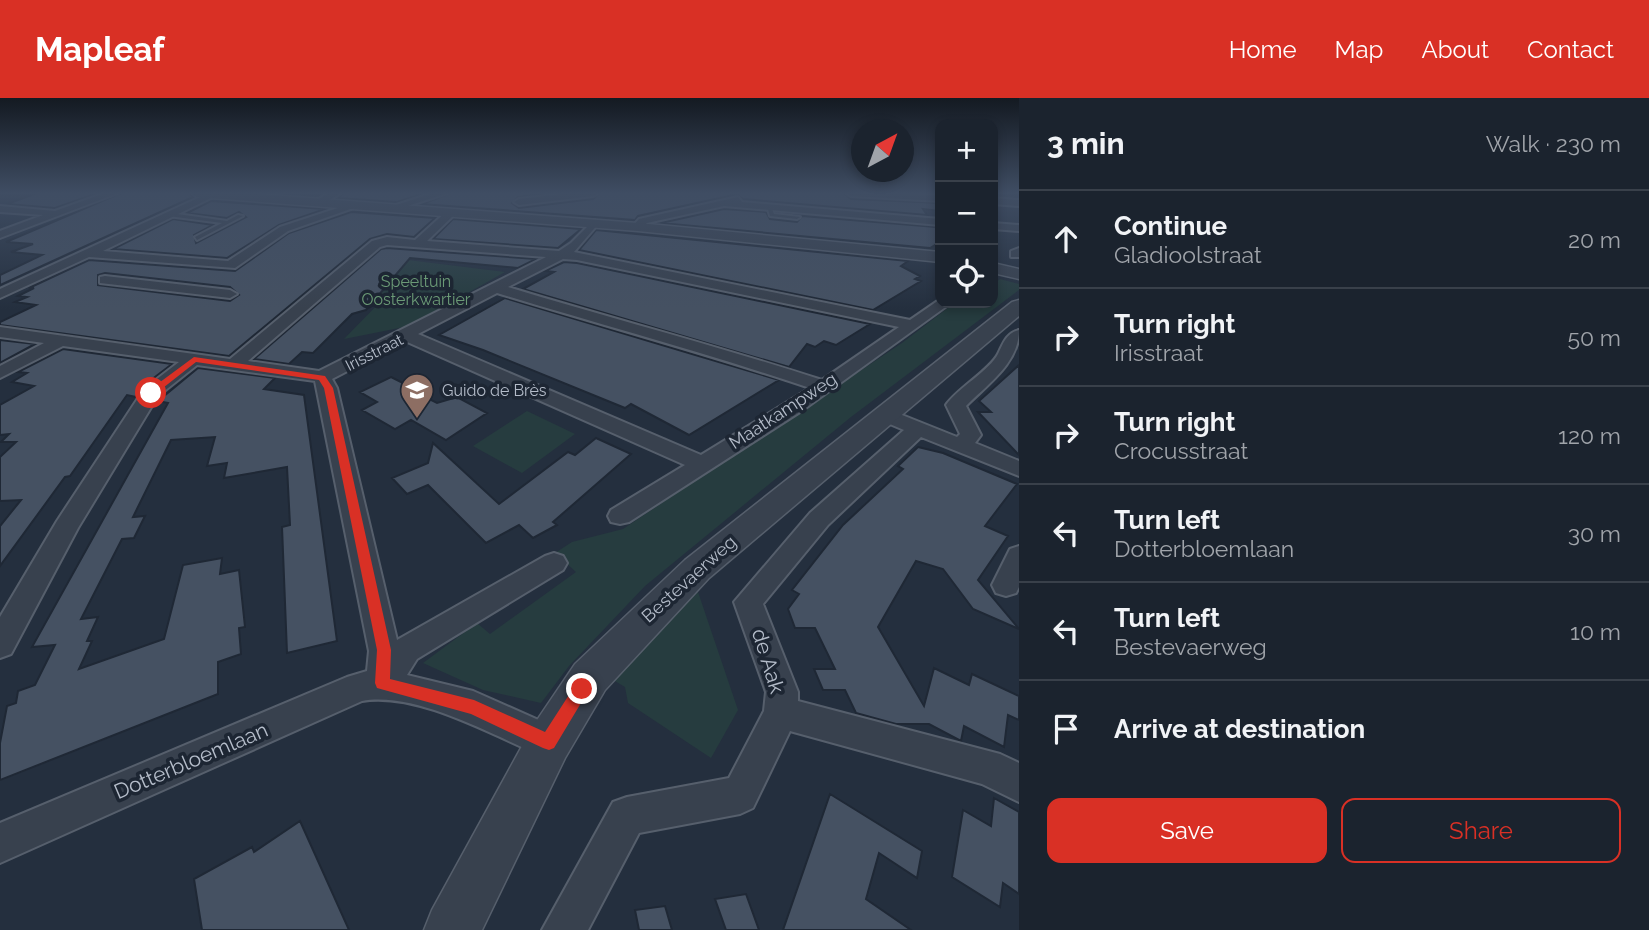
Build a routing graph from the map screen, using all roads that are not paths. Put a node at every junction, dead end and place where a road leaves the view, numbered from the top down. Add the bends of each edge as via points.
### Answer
1 (134, 232) edge
2 (209, 232) edge
3 (280, 232) edge
4 (430, 232) edge
5 (587, 232) edge
6 (687, 232) edge
7 (197, 239) dead end
8 (419, 242) junction
9 (88, 253) junction
10 (562, 254) junction
11 (935, 257) edge
12 (230, 265) junction
13 (998, 269) edge
14 (1019, 274) edge
15 (105, 280) dead end
16 (497, 288) junction
17 (192, 290) junction
18 (0, 294) edge
19 (230, 294) dead end
20 (1019, 306) edge
21 (937, 308) edge
22 (912, 325) junction
23 (0, 332) edge
24 (407, 335) junction
25 (1019, 335) edge
26 (60, 341) junction
27 (194, 359) junction
28 (234, 364) junction
29 (0, 373) edge
30 (322, 377) junction
31 (822, 386) junction
32 (885, 415) junction
33 (919, 428) junction
34 (961, 445) junction
35 (702, 464) junction
36 (1019, 469) edge
37 (620, 516) dead end
38 (1019, 556) edge
39 (554, 563) dead end
40 (1006, 584) dead end
41 (0, 645) edge
42 (382, 683) junction
43 (780, 713) junction
44 (549, 742) junction
45 (1019, 783) edge
46 (0, 843) edge
47 (452, 930) edge
48 (564, 930) edge

1 - 9 street
2 - 7 lane
3 - 12 street
4 - 8 street
5 - 10 street, Irisstraat
6 - 11 street
8 - 10 street
8 - 28 street via 376,244
9 - 12 street
9 - 18 street
10 - 16 street, Irisstraat
10 - 22 street
12 - 17 street
13 - 14 street
15 - 17 street
16 - 24 street, Irisstraat
16 - 31 street
17 - 19 street
20 - 32 street, Bestevaerweg
21 - 22 street, Maatkampweg
22 - 31 street, Maatkampweg
23 - 26 street
24 - 30 street, Irisstraat
24 - 35 street
25 - 34 street via 1008,346 1006,356 956,405 971,435
26 - 27 street
26 - 29 street
27 - 28 street
27 - 41 street via 151,393 66,527
28 - 30 street
30 - 42 street via 384,650
31 - 35 street, Maatkampweg
32 - 33 street
32 - 44 street, Bestevaerweg via 697,569 640,624 590,677
33 - 34 street
33 - 43 street, de Aak via 819,519 748,602 782,692
34 - 36 street
35 - 37 street, Maatkampweg
38 - 40 street
39 - 42 street via 406,650
42 - 44 street, Dotterbloemlaan via 474,707
42 - 46 street, Dotterbloemlaan via 359,687
43 - 45 street via 987,767
43 - 48 street, de Aak via 740,794 626,816
44 - 47 street, Bestevaerweg

